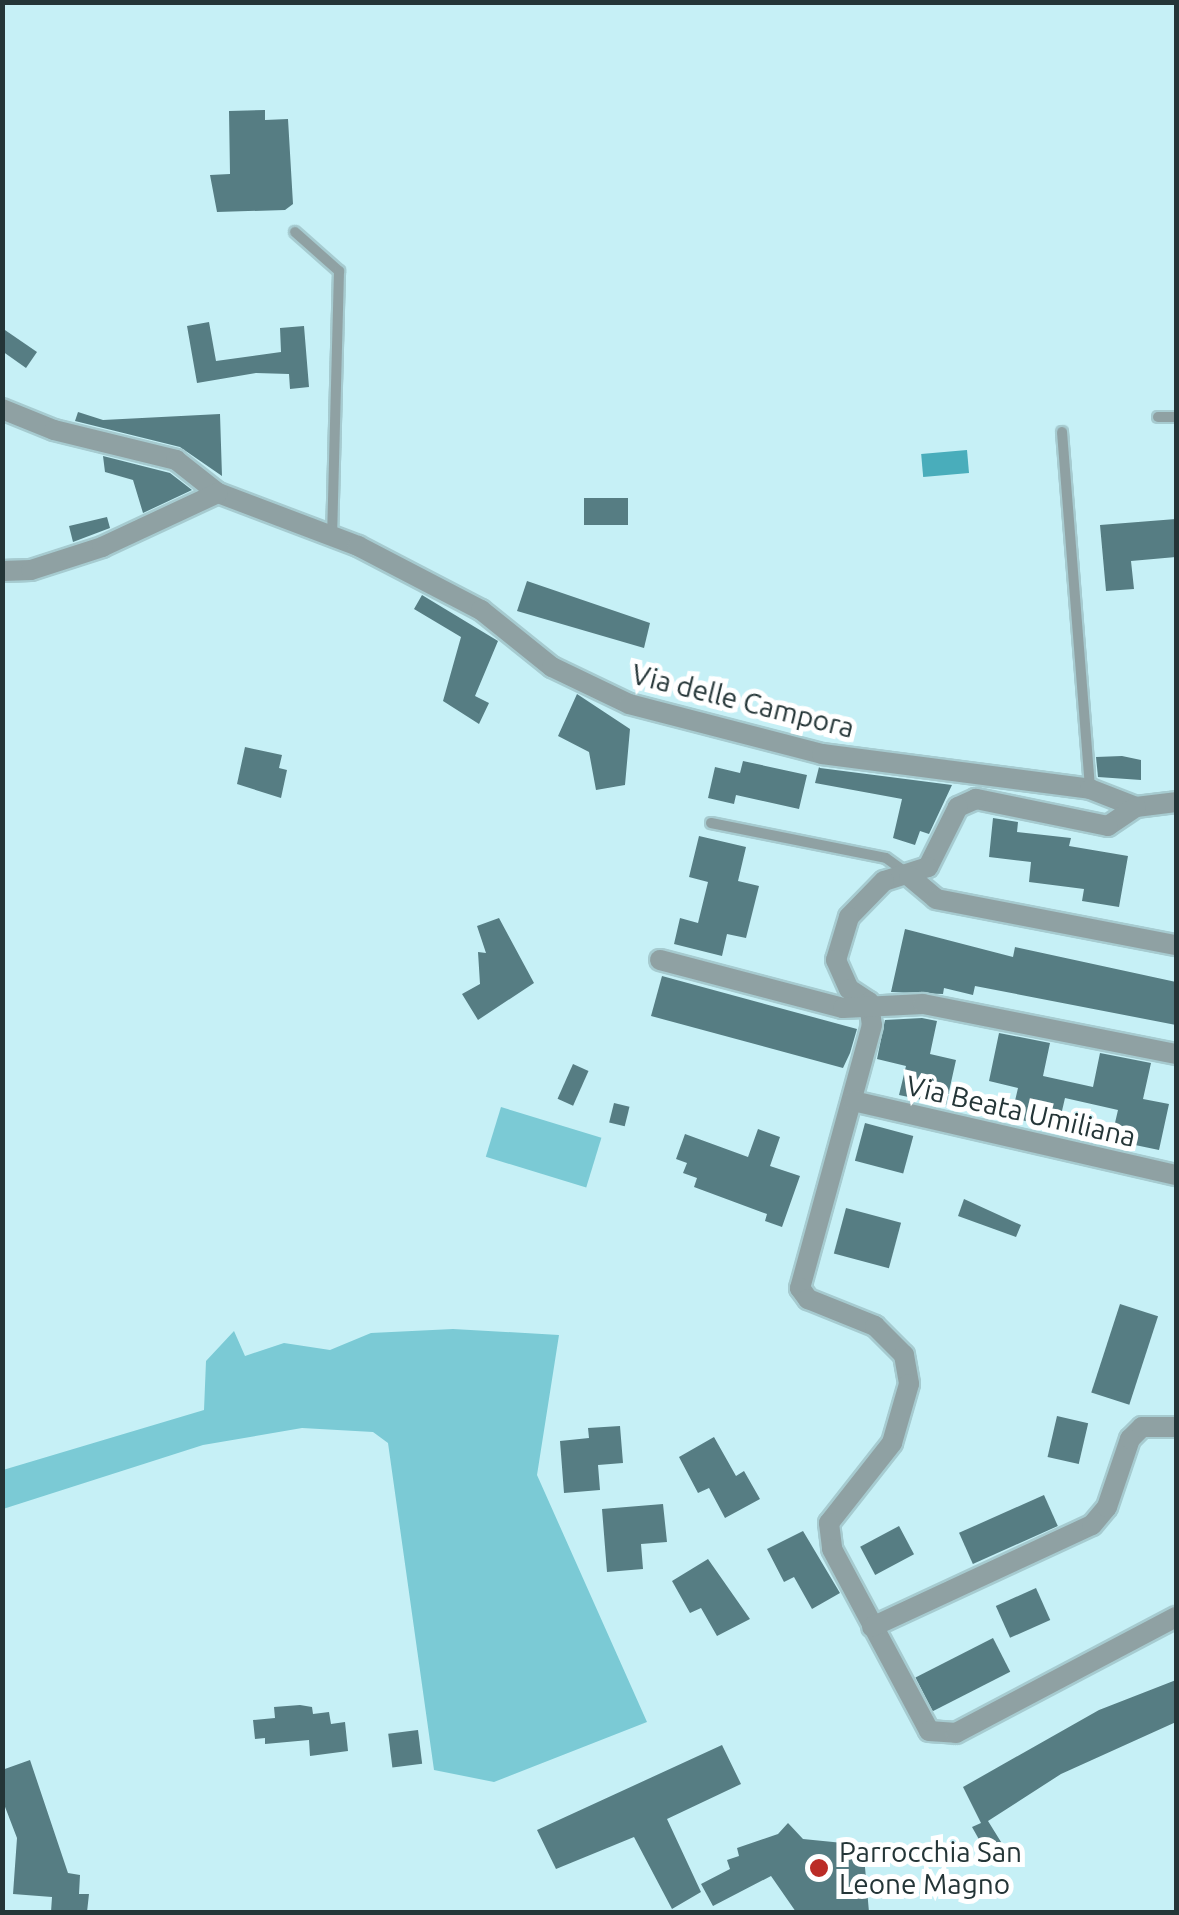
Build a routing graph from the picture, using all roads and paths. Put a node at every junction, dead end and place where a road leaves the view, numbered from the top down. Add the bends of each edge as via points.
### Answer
1 (295, 232) dead end
2 (2, 410) edge
3 (1158, 417) dead end
4 (1176, 417) edge
5 (1062, 432) dead end
6 (218, 492) junction
7 (332, 536) junction
8 (2, 571) edge
9 (1090, 789) junction
10 (1176, 802) edge
11 (1136, 807) junction
12 (711, 823) dead end
13 (909, 876) junction
14 (1176, 945) edge
15 (660, 960) dead end
16 (870, 1002) junction
17 (1176, 1054) edge
18 (853, 1101) junction
19 (1176, 1175) edge
20 (1176, 1427) edge
21 (1176, 1617) edge
22 (872, 1627) junction

1 - 7 lane via 340,271
2 - 6 street, Via delle Campora via 176,460
3 - 4 lane
5 - 9 lane
6 - 7 street, Via delle Campora
6 - 8 street via 102,548 31,570
7 - 9 street, Via delle Campora via 481,610 552,667 628,704 822,754
9 - 11 street, Via delle Campora
10 - 11 street, Via delle Campora
11 - 13 street via 1108,826 976,798 958,807 928,867
12 - 13 lane via 886,858
13 - 14 street via 936,898
13 - 16 street via 884,881 849,917 842,937 836,960 849,989
15 - 16 street via 843,1008
16 - 17 street via 923,1004
16 - 18 street via 872,1025
18 - 19 street, Via Beata Umiliana
18 - 22 street via 800,1288 808,1299 875,1326 904,1355 909,1384 892,1443 829,1523 832,1548
20 - 22 street via 1142,1427 1130,1440 1107,1507 1092,1525
21 - 22 street via 945,1736 929,1730

